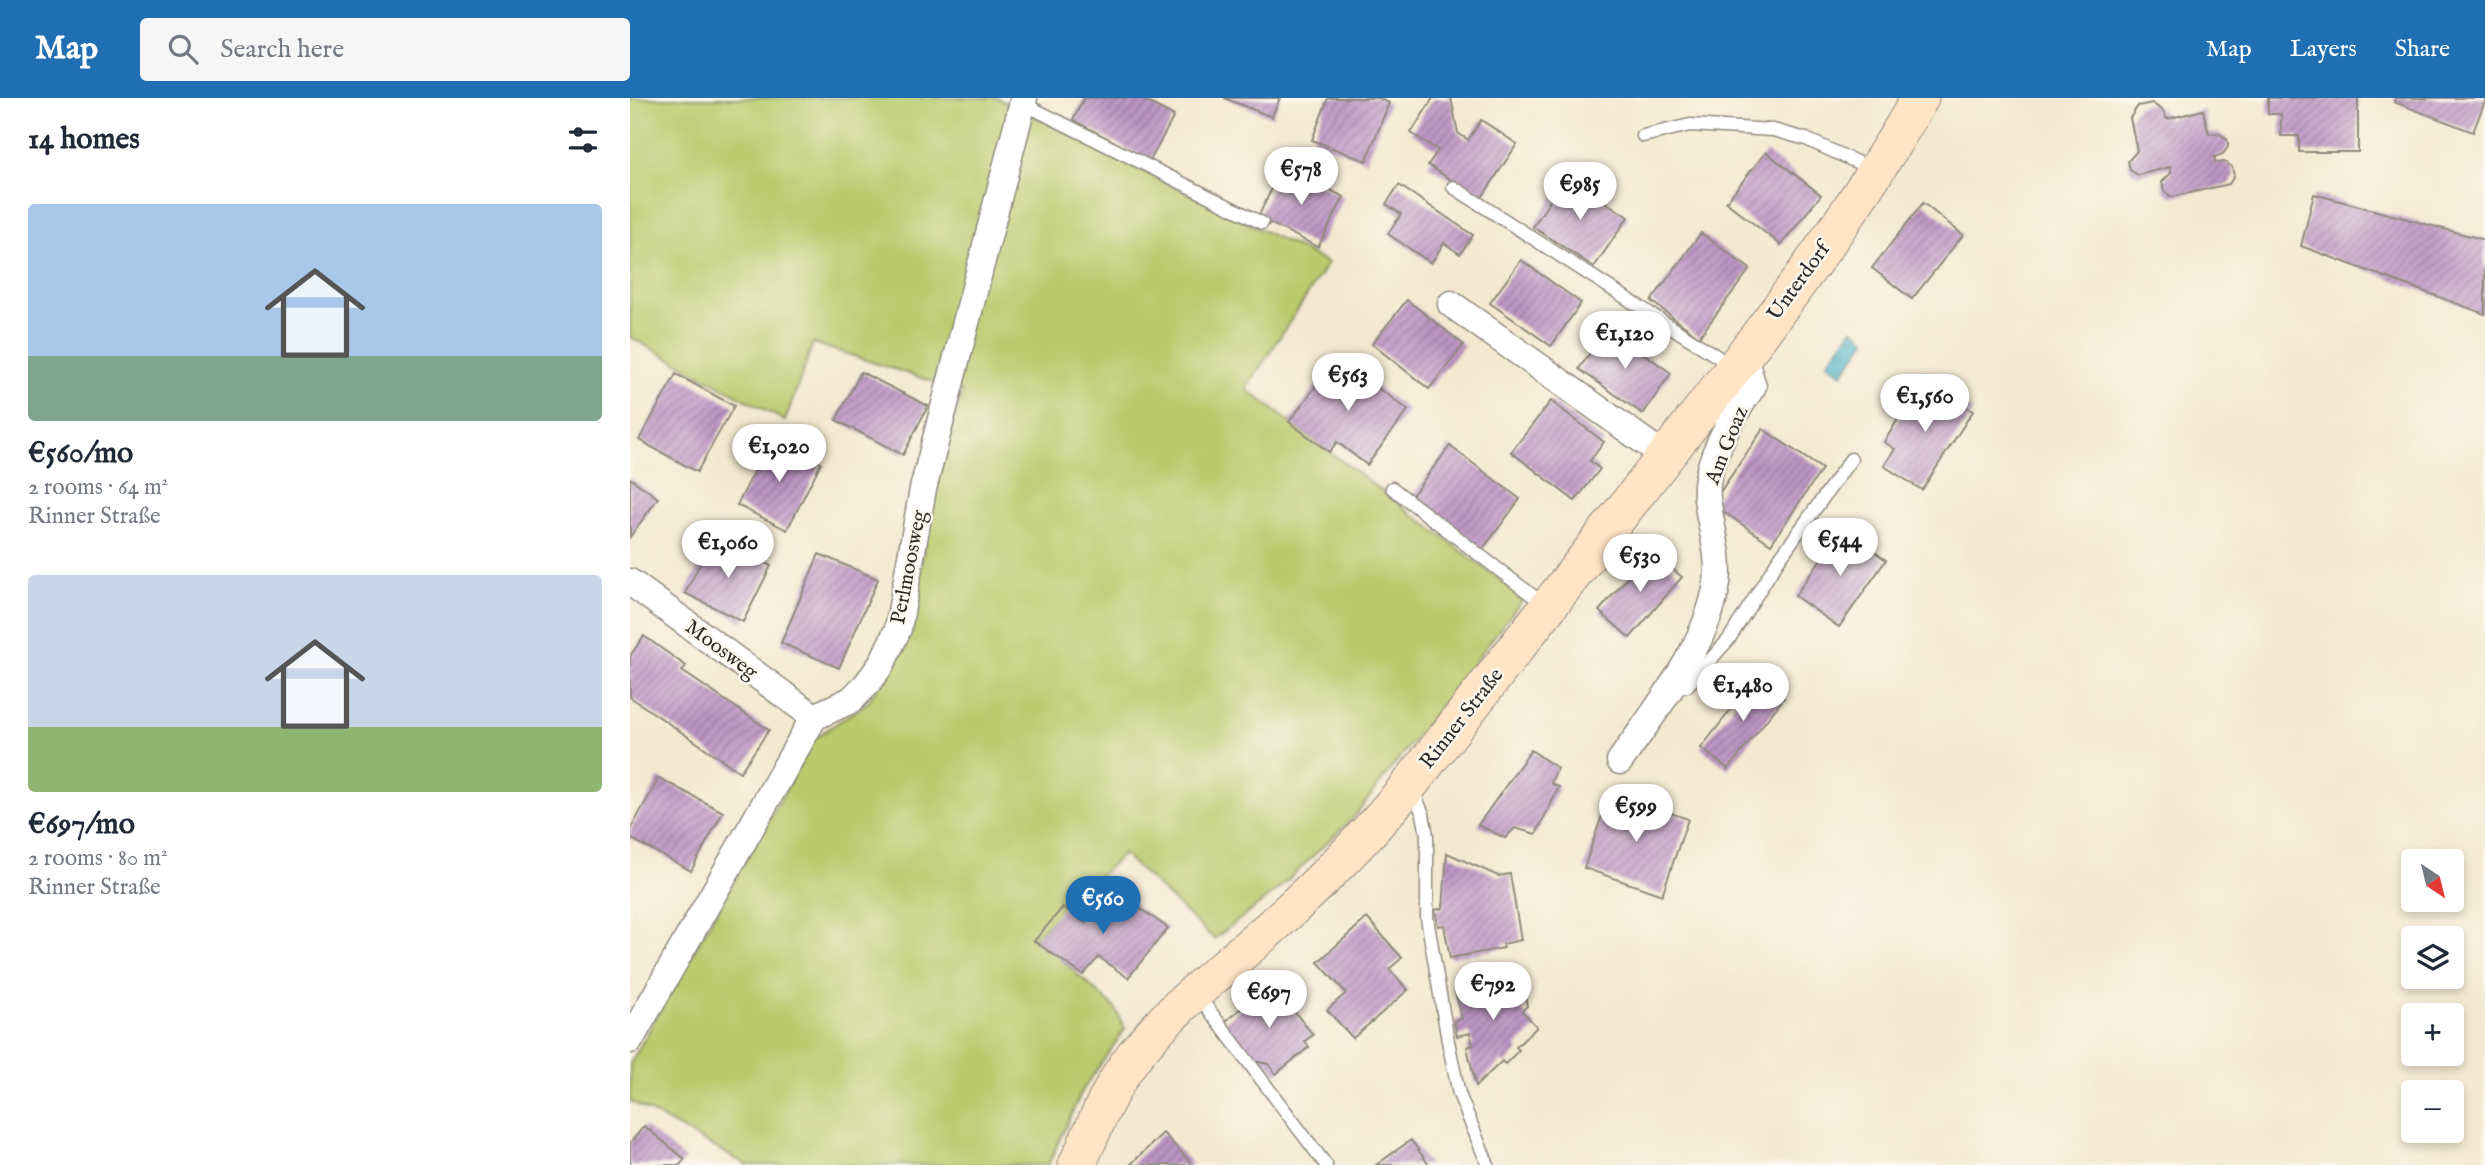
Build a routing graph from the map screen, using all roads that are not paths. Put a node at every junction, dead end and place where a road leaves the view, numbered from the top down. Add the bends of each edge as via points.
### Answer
1 (1920, 98) edge
2 (1024, 101) edge
3 (1643, 136) dead end
4 (1876, 171) junction
5 (1453, 187) dead end
6 (1262, 223) dead end
7 (1451, 304) dead end
8 (1739, 363) junction
9 (1666, 457) junction
10 (1852, 459) dead end
11 (1392, 488) dead end
12 (630, 582) edge
13 (1548, 607) junction
14 (1670, 688) junction
15 (814, 717) junction
16 (1620, 761) dead end
17 (1410, 784) junction
18 (1195, 991) junction
19 (630, 1040) edge
20 (1082, 1163) edge
21 (1326, 1165) edge
22 (1488, 1165) edge

1 - 4 main road, Unterdorf
2 - 6 lane
2 - 15 street, Perlmoosweg via 923,489 898,629 866,685 850,700
3 - 4 lane via 1690,125 1773,130 1806,139
4 - 8 main road, Unterdorf
5 - 8 lane
7 - 9 street
8 - 9 main road, Unterdorf
8 - 14 street, Am Goaz via 1753,386 1734,417 1706,485 1717,582 1705,625
9 - 13 main road, Rinner Straße
10 - 14 lane via 1777,562 1729,639 1687,686
11 - 13 lane
12 - 15 street, Moosweg
13 - 17 main road, Rinner Straße
14 - 16 street, Am Goaz
15 - 19 street
17 - 18 main road, Rinner Straße via 1309,893
17 - 22 lane via 1427,835 1427,918 1448,1041 1459,1094
18 - 20 main road, Rinner Straße via 1159,1025 1109,1092
18 - 21 lane

